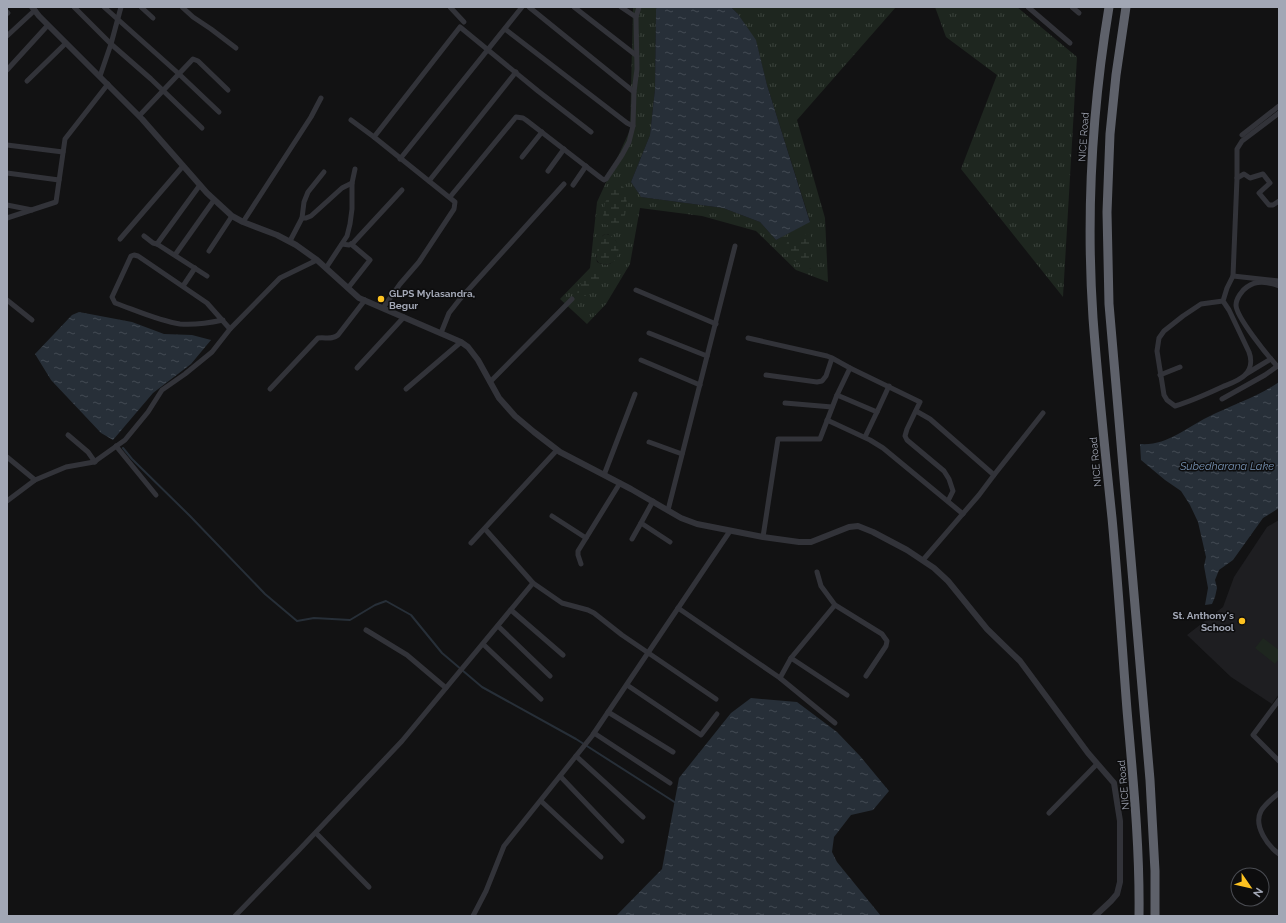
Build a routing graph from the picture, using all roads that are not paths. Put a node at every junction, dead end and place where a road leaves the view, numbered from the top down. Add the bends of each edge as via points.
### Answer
1 (74, 7) edge
2 (104, 7) edge
3 (121, 7) edge
4 (141, 7) edge
5 (182, 7) edge
6 (450, 7) edge
7 (522, 7) edge
8 (529, 7) edge
9 (574, 7) edge
10 (621, 7) edge
11 (639, 7) edge
12 (1028, 7) edge
13 (1072, 7) edge
14 (1109, 7) edge
15 (1126, 7) edge
16 (33, 9) edge
17 (1079, 13) dead end
18 (636, 17) junction
19 (117, 18) junction
20 (153, 18) dead end
21 (464, 22) dead end
22 (48, 25) junction
23 (505, 29) junction
24 (7, 36) edge
25 (66, 43) junction
26 (1070, 43) dead end
27 (111, 44) junction
28 (236, 48) dead end
29 (488, 50) junction
30 (637, 56) junction
31 (7, 70) edge
32 (516, 72) junction
33 (179, 74) junction
34 (100, 76) junction
35 (27, 81) dead end
36 (108, 84) junction
37 (228, 90) dead end
38 (163, 91) junction
39 (634, 92) junction
40 (321, 98) dead end
41 (1279, 106) edge
42 (219, 112) dead end
43 (1279, 113) edge
44 (139, 116) junction
45 (351, 120) dead end
46 (633, 126) junction
47 (202, 128) dead end
48 (542, 132) junction
49 (591, 132) dead end
50 (1242, 135) dead end
51 (374, 137) junction
52 (7, 145) edge
53 (564, 149) junction
54 (63, 152) junction
55 (522, 157) dead end
56 (400, 158) junction
57 (183, 166) junction
58 (586, 166) junction
59 (355, 169) dead end
60 (548, 171) dead end
61 (324, 172) dead end
62 (7, 173) edge
63 (1237, 178) junction
64 (59, 180) junction
65 (429, 181) junction
66 (352, 183) junction
67 (564, 184) dead end
68 (200, 185) junction
69 (573, 185) dead end
70 (402, 190) dead end
71 (450, 198) junction
72 (214, 200) junction
73 (1279, 201) edge
74 (7, 205) edge
75 (32, 210) junction
76 (232, 216) junction
77 (7, 218) edge
78 (302, 218) junction
79 (243, 222) junction
80 (144, 236) dead end
81 (120, 239) dead end
82 (290, 241) junction
83 (157, 244) junction
84 (342, 244) junction
85 (351, 244) junction
86 (735, 246) dead end
87 (209, 250) dead end
88 (175, 255) junction
89 (318, 260) junction
90 (195, 268) junction
91 (326, 268) junction
92 (207, 276) dead end
93 (1233, 276) junction
94 (1279, 281) edge
95 (183, 286) junction
96 (1279, 286) edge
97 (348, 288) junction
98 (636, 290) dead end
99 (572, 299) dead end
100 (7, 300) edge
101 (365, 300) junction
102 (1223, 301) junction
103 (383, 308) junction
104 (404, 317) junction
105 (32, 320) dead end
106 (223, 320) junction
107 (716, 324) junction
108 (230, 328) junction
109 (441, 333) junction
110 (649, 333) dead end
111 (748, 338) dead end
112 (461, 342) junction
113 (707, 356) junction
114 (832, 358) junction
115 (1271, 359) junction
116 (640, 360) dead end
117 (1278, 365) edge
118 (1180, 366) dead end
119 (357, 368) dead end
120 (850, 368) junction
121 (766, 375) dead end
122 (1245, 375) junction
123 (1160, 376) junction
124 (490, 382) junction
125 (700, 385) junction
126 (889, 386) junction
127 (270, 389) dead end
128 (406, 389) dead end
129 (634, 394) dead end
130 (838, 395) junction
131 (1222, 399) dead end
132 (785, 404) dead end
133 (832, 407) junction
134 (916, 411) junction
135 (877, 412) junction
136 (1043, 413) dead end
137 (827, 420) junction
138 (68, 435) dead end
139 (865, 438) junction
140 (649, 442) dead end
141 (116, 446) junction
142 (557, 450) junction
143 (682, 454) junction
144 (7, 457) edge
145 (95, 462) junction
146 (604, 475) junction
147 (994, 475) junction
148 (35, 480) junction
149 (620, 483) junction
150 (156, 495) dead end
151 (7, 501) edge
152 (653, 501) junction
153 (948, 501) junction
154 (668, 510) junction
155 (963, 514) junction
156 (552, 516) dead end
157 (641, 522) junction
158 (485, 529) junction
159 (730, 531) junction
160 (763, 537) junction
161 (586, 538) junction
162 (632, 539) dead end
163 (670, 542) dead end
164 (471, 544) dead end
165 (923, 560) junction
166 (581, 564) dead end
167 (817, 572) dead end
168 (534, 583) junction
169 (835, 605) junction
170 (678, 608) junction
171 (511, 610) junction
172 (498, 626) junction
173 (366, 630) dead end
174 (483, 644) junction
175 (648, 652) junction
176 (563, 656) dead end
177 (791, 658) junction
178 (550, 676) dead end
179 (866, 676) dead end
180 (780, 678) junction
181 (627, 685) junction
182 (446, 688) junction
183 (847, 695) dead end
184 (541, 699) dead end
185 (716, 699) dead end
186 (1279, 700) edge
187 (608, 712) junction
188 (717, 714) dead end
189 (835, 723) dead end
190 (594, 733) junction
191 (673, 752) dead end
192 (576, 756) junction
193 (1279, 761) edge
194 (1097, 764) junction
195 (560, 776) junction
196 (670, 783) dead end
197 (1279, 793) edge
198 (541, 800) junction
199 (1049, 813) dead end
200 (643, 817) dead end
201 (316, 833) junction
202 (622, 841) dead end
203 (1279, 854) edge
204 (601, 857) dead end
205 (369, 887) dead end
206 (234, 916) edge
207 (473, 916) edge
208 (1095, 916) edge
209 (1139, 916) edge
210 (1155, 916) edge

1 - 27 street
2 - 19 street
3 - 19 street
4 - 20 street
5 - 28 street
6 - 21 street
7 - 23 street
8 - 39 street
9 - 30 street
10 - 18 street
11 - 18 street
12 - 26 street
13 - 17 street
14 - 209 highway, NICE Road via 1101,61 1092,167 1092,308 1136,819
15 - 210 highway via 1110,134 1107,212 1109,304 1151,796
16 - 22 street
16 - 24 street
18 - 30 street
19 - 27 street
19 - 33 street
22 - 25 street
22 - 31 street
23 - 29 street
23 - 46 street
25 - 34 street
25 - 35 street
27 - 34 street
27 - 38 street
29 - 32 street
29 - 51 street via 460,27
29 - 56 street
30 - 39 street
32 - 49 street
32 - 65 street
33 - 37 street via 193,59
33 - 38 street
33 - 42 street
34 - 36 street
36 - 44 street
36 - 54 street via 65,139
38 - 44 street
38 - 47 street
39 - 46 street
40 - 79 street
41 - 50 street
43 - 63 street via 1239,144
44 - 57 street
45 - 51 street
46 - 58 street via 629,142 606,179
48 - 53 street
48 - 55 street
48 - 71 street via 523,118 513,119
51 - 56 street
52 - 54 street
53 - 58 street
53 - 60 street
54 - 64 street
56 - 65 street
57 - 68 street
57 - 81 street
58 - 69 street
59 - 66 street
61 - 78 street via 308,192
62 - 64 street
63 - 73 street via 1244,174 1251,178 1263,174 1270,183 1259,193 1269,205
63 - 93 street
64 - 75 street via 56,202
65 - 71 street
66 - 78 street via 342,188 311,216
66 - 84 street via 350,224
67 - 109 street via 460,299 449,313
68 - 72 street
68 - 83 street
70 - 85 street
71 - 103 street via 455,202 454,209 419,262
72 - 76 street
72 - 88 street
74 - 75 street
75 - 77 street
76 - 79 street
76 - 87 street
78 - 82 street
79 - 82 street
80 - 83 street
82 - 89 street
83 - 88 street
84 - 85 street
84 - 91 street
85 - 97 street via 370,260
86 - 107 street
88 - 90 street
89 - 91 street
89 - 108 street via 280,278
90 - 92 street
90 - 95 street
91 - 97 street
93 - 94 street
93 - 102 street
95 - 106 street via 207,303
95 - 106 street via 143,258 134,255 131,256 112,298 115,303 179,324
96 - 115 street via 1253,283 1245,288 1236,305 1254,339
97 - 101 street
98 - 107 street
99 - 124 street
100 - 105 street
101 - 103 street
101 - 127 street via 338,336 318,338
102 - 122 street via 1252,358
102 - 123 street via 1201,304 1164,331 1159,338 1157,351
103 - 104 street
104 - 109 street
104 - 119 street
106 - 108 street
107 - 113 street
108 - 141 street via 212,352 162,390 148,412 125,440
109 - 112 street
110 - 113 street
111 - 114 street
112 - 124 street via 478,360
112 - 128 street
113 - 125 street
114 - 120 street
114 - 121 street via 822,381
115 - 117 street
115 - 122 street
116 - 125 street
117 - 131 street
118 - 123 street
120 - 126 street
120 - 130 street
122 - 123 street via 1176,406 1164,396
124 - 142 street via 499,398 515,416
125 - 143 street
126 - 134 street via 920,402
126 - 135 street
129 - 146 street
130 - 133 street
130 - 135 street
132 - 133 street
133 - 137 street
134 - 147 street via 930,419
134 - 153 street via 905,436 950,479 953,492
135 - 139 street
136 - 147 street
137 - 139 street
137 - 160 street via 820,439 778,439
138 - 145 street via 88,452
139 - 153 street via 883,448
140 - 143 street
141 - 145 street
141 - 150 street
142 - 146 street
142 - 158 street
143 - 154 street
144 - 148 street
145 - 148 street via 66,467
146 - 149 street
147 - 155 street
148 - 151 street
149 - 152 street
149 - 161 street
152 - 154 street
152 - 157 street
153 - 155 street
154 - 159 street via 697,524
155 - 165 street
156 - 161 street
157 - 162 street
157 - 163 street
158 - 164 street
158 - 168 street
159 - 160 street
159 - 170 street
160 - 165 street via 811,542 858,526
161 - 166 street via 578,551
165 - 194 street via 948,581 987,629 1020,661
167 - 169 street via 821,586
168 - 171 street
168 - 175 street via 562,603 594,613
169 - 177 street
169 - 179 street via 882,634 888,642
170 - 175 street
170 - 180 street
171 - 172 street
171 - 176 street
172 - 174 street
172 - 178 street
173 - 182 street via 407,655
174 - 182 street
174 - 184 street
175 - 181 street
175 - 185 street
177 - 180 street
177 - 183 street
180 - 189 street
181 - 187 street
181 - 188 street via 701,735
182 - 201 street via 402,741
186 - 193 street via 1253,735
187 - 190 street
187 - 191 street
190 - 192 street
190 - 196 street
192 - 195 street
192 - 200 street
194 - 199 street
194 - 208 street via 1114,783 1120,821 1120,882 1117,894
195 - 198 street
195 - 202 street
197 - 203 street via 1259,816 1264,836
198 - 204 street
198 - 207 street via 504,846
201 - 205 street
201 - 206 street

